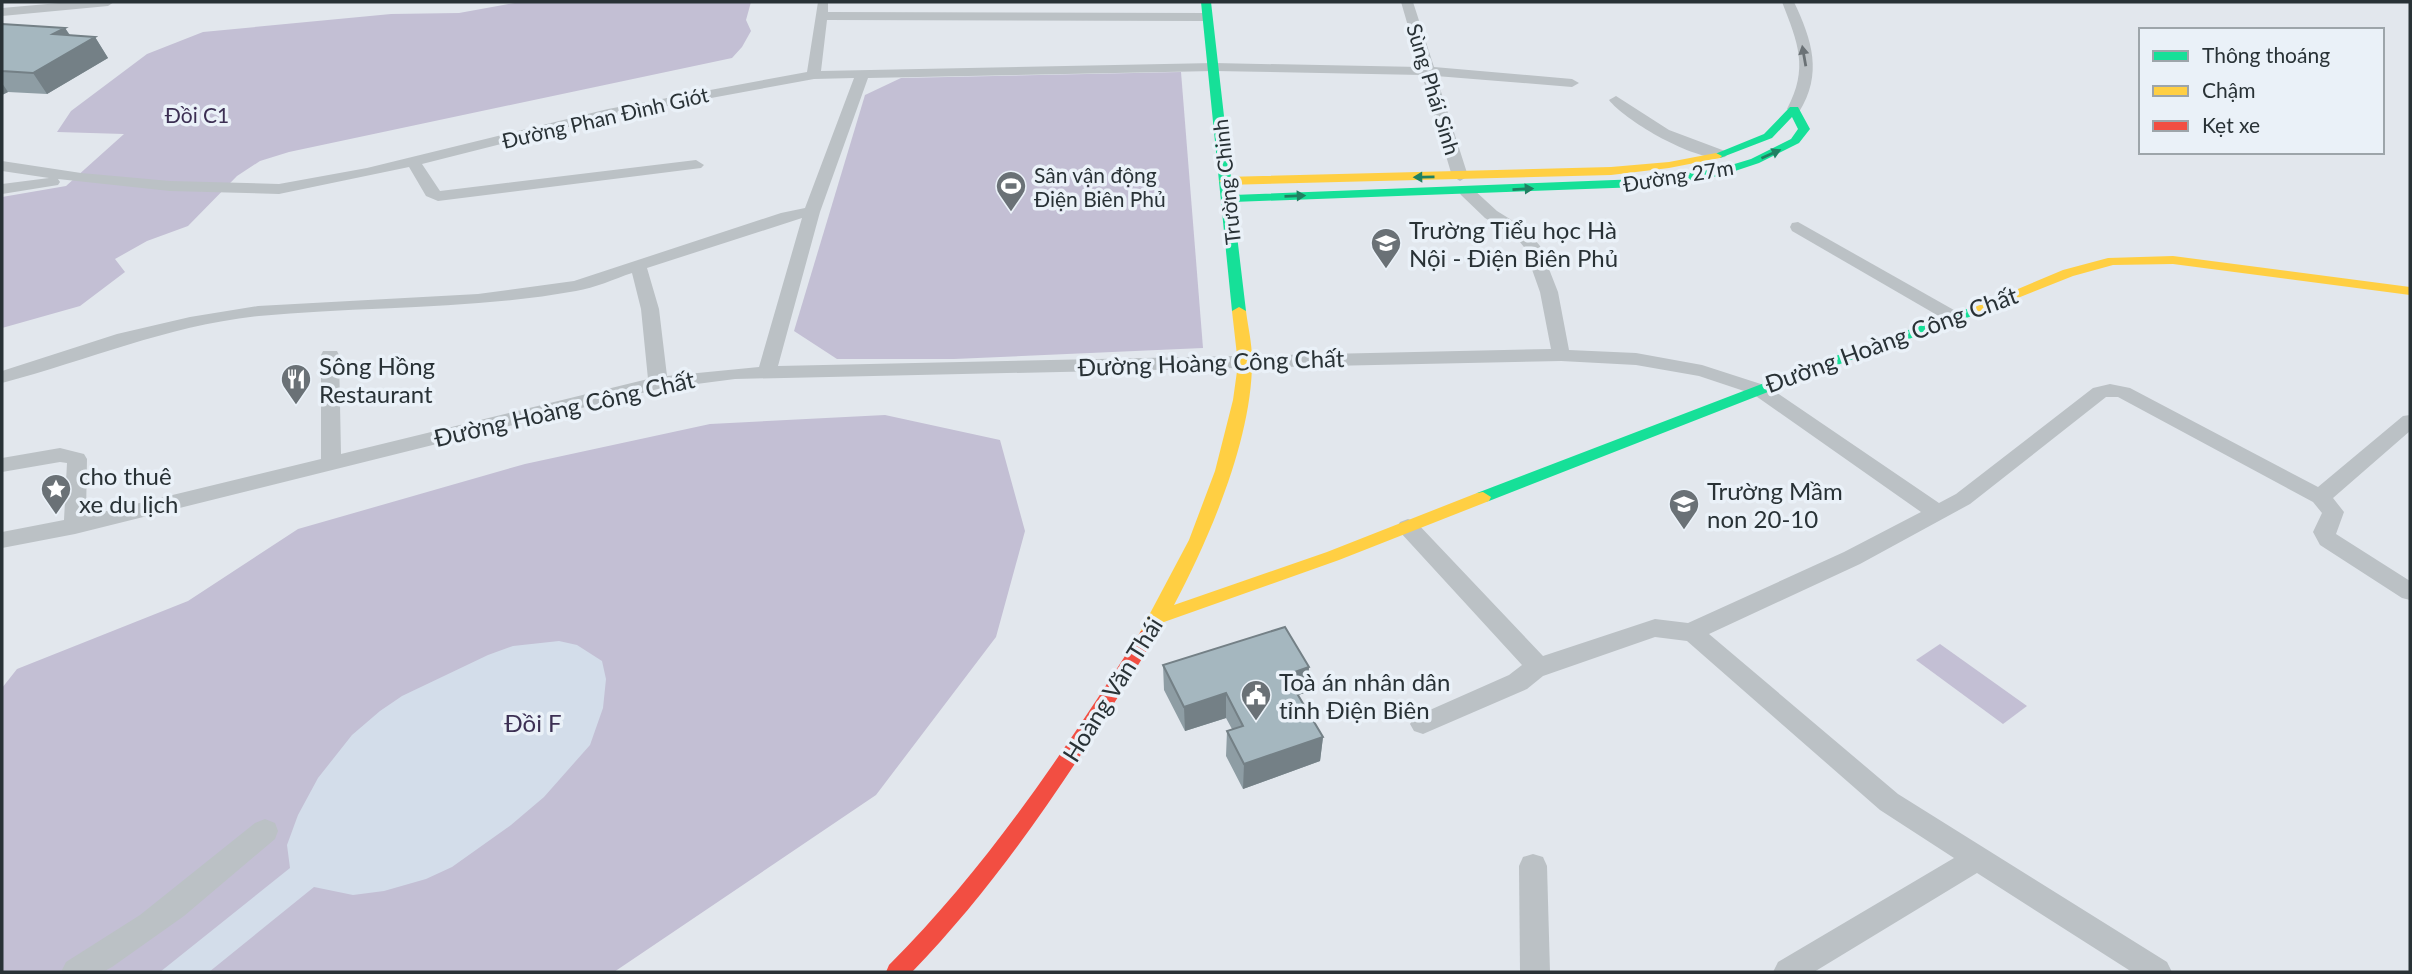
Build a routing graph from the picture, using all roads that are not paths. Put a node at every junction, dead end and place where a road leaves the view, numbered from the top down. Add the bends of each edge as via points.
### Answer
1 (108, 2) edge
2 (1407, 2) edge
3 (1788, 2) edge
4 (823, 9) edge
5 (1206, 9) edge
6 (2, 12) edge
7 (1214, 67) junction
8 (1427, 71) junction
9 (863, 73) junction
10 (814, 75) junction
11 (1572, 83) dead end
12 (1616, 100) dead end
13 (1794, 109) junction
14 (1720, 154) junction
15 (413, 162) junction
16 (696, 164) dead end
17 (2, 166) edge
18 (81, 178) junction
19 (1363, 178) junction
20 (1225, 181) junction
21 (1464, 184) junction
22 (2, 189) edge
23 (1368, 194) junction
24 (1227, 199) junction
25 (812, 212) junction
26 (1798, 227) dead end
27 (638, 267) junction
28 (2410, 291) edge
29 (1955, 318) junction
30 (330, 355) dead end
31 (1560, 355) junction
32 (1245, 362) junction
33 (767, 373) junction
34 (2, 377) edge
35 (658, 383) junction
36 (1760, 390) junction
37 (2410, 421) edge
38 (331, 462) junction
39 (2, 465) edge
40 (2320, 497) junction
41 (1937, 512) junction
42 (75, 526) junction
43 (1408, 527) junction
44 (2, 540) edge
45 (2410, 592) edge
46 (1159, 617) junction
47 (1696, 633) junction
48 (1538, 667) junction
49 (1423, 724) dead end
50 (265, 831) dead end
51 (1977, 858) junction
52 (1533, 866) dead end
53 (76, 972) edge
54 (897, 972) edge
55 (1535, 972) edge
56 (1788, 972) edge
57 (2157, 972) edge

1 - 6 street
2 - 8 street, Sùng Phái Sinh
13 -> 3 street via 1806,83 1806,64 1798,22
4 - 5 street
4 - 10 street
5 - 7 street, Trường Chinh
7 - 8 street, Đường Phan Đình Giót
7 - 9 street, Đường Phan Đình Giót
7 - 20 street, Trường Chinh
8 - 11 street, Đường Phan Đình Giót
8 - 21 street, Sùng Phái Sinh
9 - 10 street, Đường Phan Đình Giót
9 - 25 street
10 - 15 street, Đường Phan Đình Giót via 608,113
12 - 14 street via 1634,118 1696,148
13 - 14 street, Đường 27m via 1765,138
21 -> 13 street, Đường 27m via 1640,183 1720,172 1796,141 1804,129
14 - 21 street, Đường 27m via 1680,163
15 - 16 street via 438,196
15 - 18 street, Đường Phan Đình Giót via 279,189
17 - 18 street, Đường Phan Đình Giót
18 - 22 street
19 - 20 street, Đường 27m
21 -> 19 street, Đường 27m
19 - 23 street
20 - 24 street, Trường Chinh
21 - 23 street, Đường 27m
21 - 31 street via 1481,207 1529,241 1550,295
24 -> 23 street, Đường 27m
24 - 32 street, Trường Chinh
25 - 27 street via 787,216
25 - 33 street
26 - 29 street
27 - 34 street via 535,293 258,311 190,322
27 - 35 street via 652,313
28 - 29 street, Đường Hoàng Công Chất via 2141,259 2068,273
29 - 36 street, Đường Hoàng Công Chất
30 - 38 street
31 - 32 street, Đường Hoàng Công Chất
31 - 36 street, Đường Hoàng Công Chất via 1636,359 1702,371
32 - 33 street, Đường Hoàng Công Chất
32 - 46 street, Hoàng Văn Thái via 1215,492 1196,543
33 - 35 street, Đường Hoàng Công Chất
35 - 38 street, Đường Hoàng Công Chất
36 - 41 street
36 - 43 street
37 - 40 street
38 - 42 street, Đường Hoàng Công Chất
39 - 42 street via 60,455 77,458
40 - 41 street via 2123,392 2110,390 2100,392 1963,499
40 - 45 street via 2333,512 2324,532 2328,539
41 - 47 street
42 - 44 street, Đường Hoàng Công Chất
43 - 46 street
43 - 48 street
46 - 54 street, Hoàng Văn Thái via 1066,764 988,869
47 - 48 street via 1655,628
47 - 51 street via 1889,802
48 - 49 street via 1518,682
50 - 53 street via 201,886
51 - 56 street
51 - 57 street
52 - 55 street

